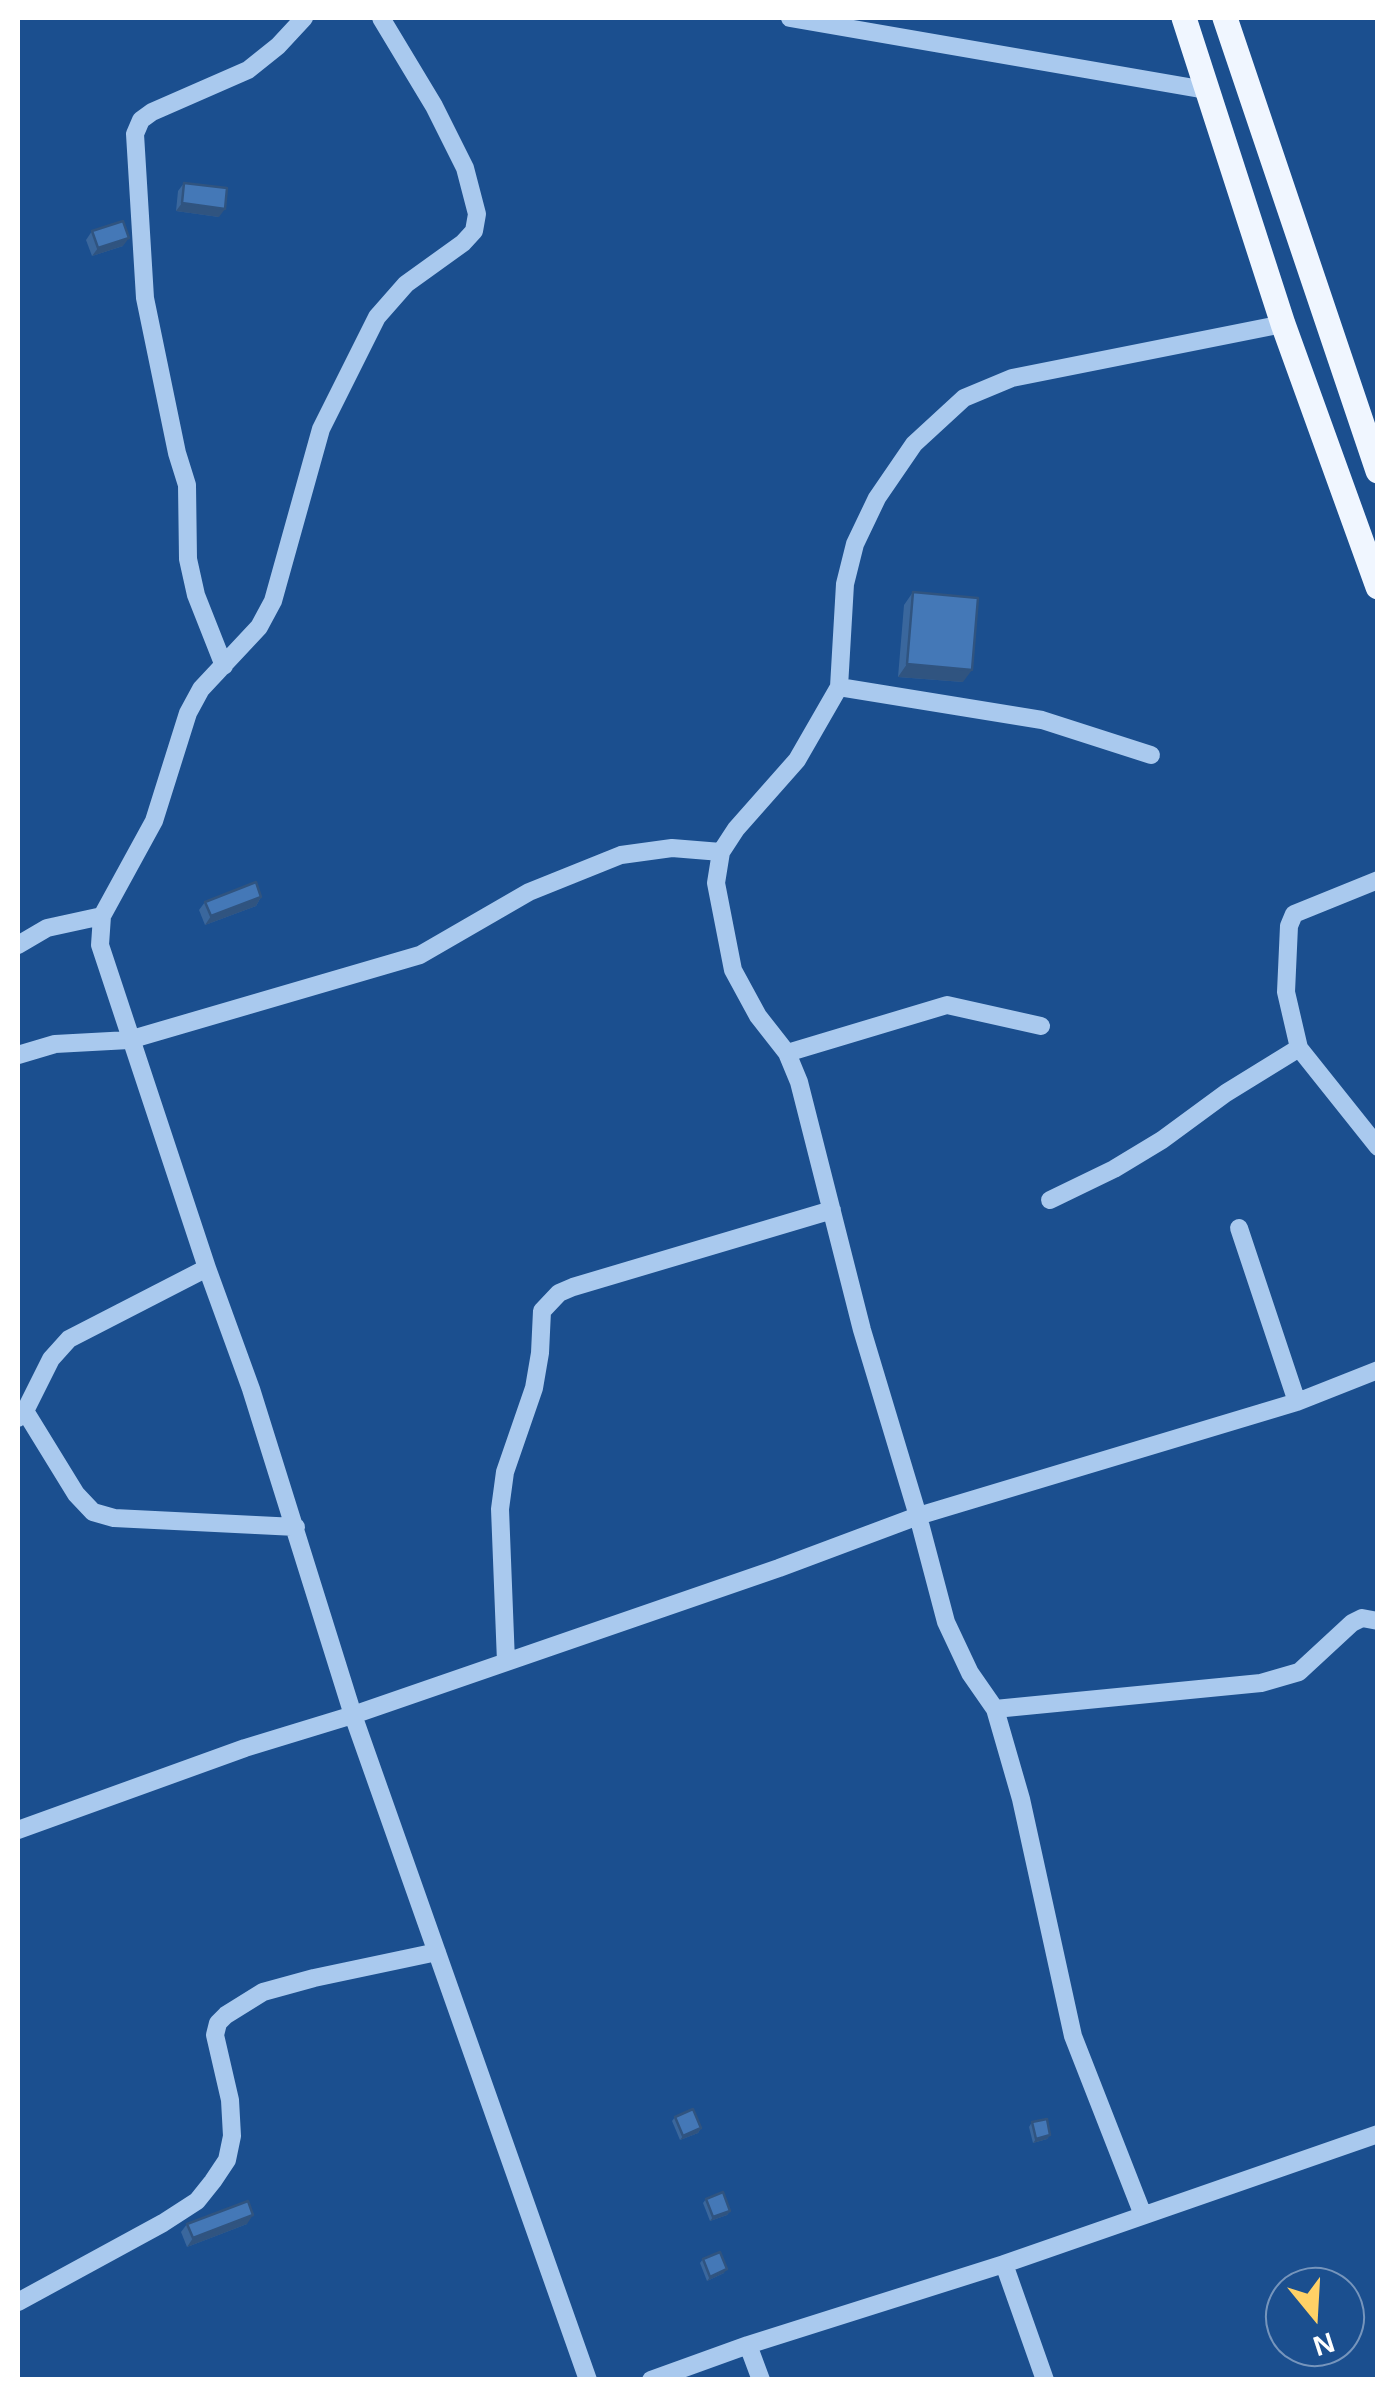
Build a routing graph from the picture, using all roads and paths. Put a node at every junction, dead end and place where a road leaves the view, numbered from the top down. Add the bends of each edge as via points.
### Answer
1 (304, 18) edge
2 (382, 18) edge
3 (790, 18) edge
4 (1184, 18) edge
5 (1225, 18) edge
6 (1206, 90) junction
7 (1283, 324) junction
8 (1377, 467) edge
9 (1375, 574) edge
10 (224, 666) junction
11 (839, 687) junction
12 (1151, 755) dead end
13 (721, 852) junction
14 (1378, 880) edge
15 (102, 916) junction
16 (18, 945) edge
17 (1041, 1026) dead end
18 (129, 1040) junction
19 (1299, 1048) junction
20 (787, 1053) junction
21 (18, 1055) edge
22 (1378, 1147) edge
23 (1050, 1200) dead end
24 (832, 1210) junction
25 (1240, 1228) dead end
26 (207, 1268) junction
27 (1378, 1370) edge
28 (1297, 1402) junction
29 (21, 1414) edge
30 (918, 1516) junction
31 (296, 1527) junction
32 (1378, 1620) edge
33 (506, 1662) junction
34 (994, 1709) junction
35 (353, 1715) junction
36 (18, 1830) edge
37 (437, 1952) junction
38 (1378, 2134) edge
39 (1143, 2215) junction
40 (1004, 2264) junction
41 (18, 2302) edge
42 (748, 2345) junction
43 (588, 2380) edge
44 (651, 2380) edge
45 (760, 2380) edge
46 (1044, 2380) edge

1 - 10 street via 248,70 152,112 136,134 144,298 188,485 188,559 196,596
2 - 10 street via 466,168 477,214 474,231 406,284 377,317 322,430 273,602
3 - 6 street
4 - 6 main road
5 - 8 main road
6 - 7 main road
7 - 9 main road
7 - 11 street via 1012,378 964,398 914,444 855,544 845,584
10 - 15 street via 188,713 154,821
11 - 12 street via 1042,720
11 - 13 street via 797,760
13 - 18 street via 672,848 621,855 530,892 420,955
13 - 20 street via 716,883 733,970
14 - 19 street via 1294,914 1286,992
15 - 16 street via 47,928
15 - 18 street via 100,945
17 - 20 street via 947,1005
18 - 21 street via 55,1044
18 - 26 street
19 - 22 street
19 - 23 street via 1162,1140
20 - 24 street
24 - 30 street
24 - 33 street via 573,1287 542,1311 534,1388 505,1472 500,1509
25 - 28 street
26 - 29 street via 69,1339 50,1358
26 - 31 street
27 - 28 street
28 - 30 street
29 - 31 street via 93,1512
30 - 33 street
30 - 34 street via 946,1622
31 - 35 street
32 - 34 street via 1352,1623 1299,1672 1261,1683
33 - 35 street
34 - 39 street via 1073,2036
35 - 36 street
35 - 37 street
37 - 41 street via 263,1992 226,2016 215,2035 232,2136 228,2160 213,2182 163,2223
37 - 43 street
38 - 39 street
39 - 40 street
40 - 42 street
40 - 46 street
42 - 44 street
42 - 45 street

